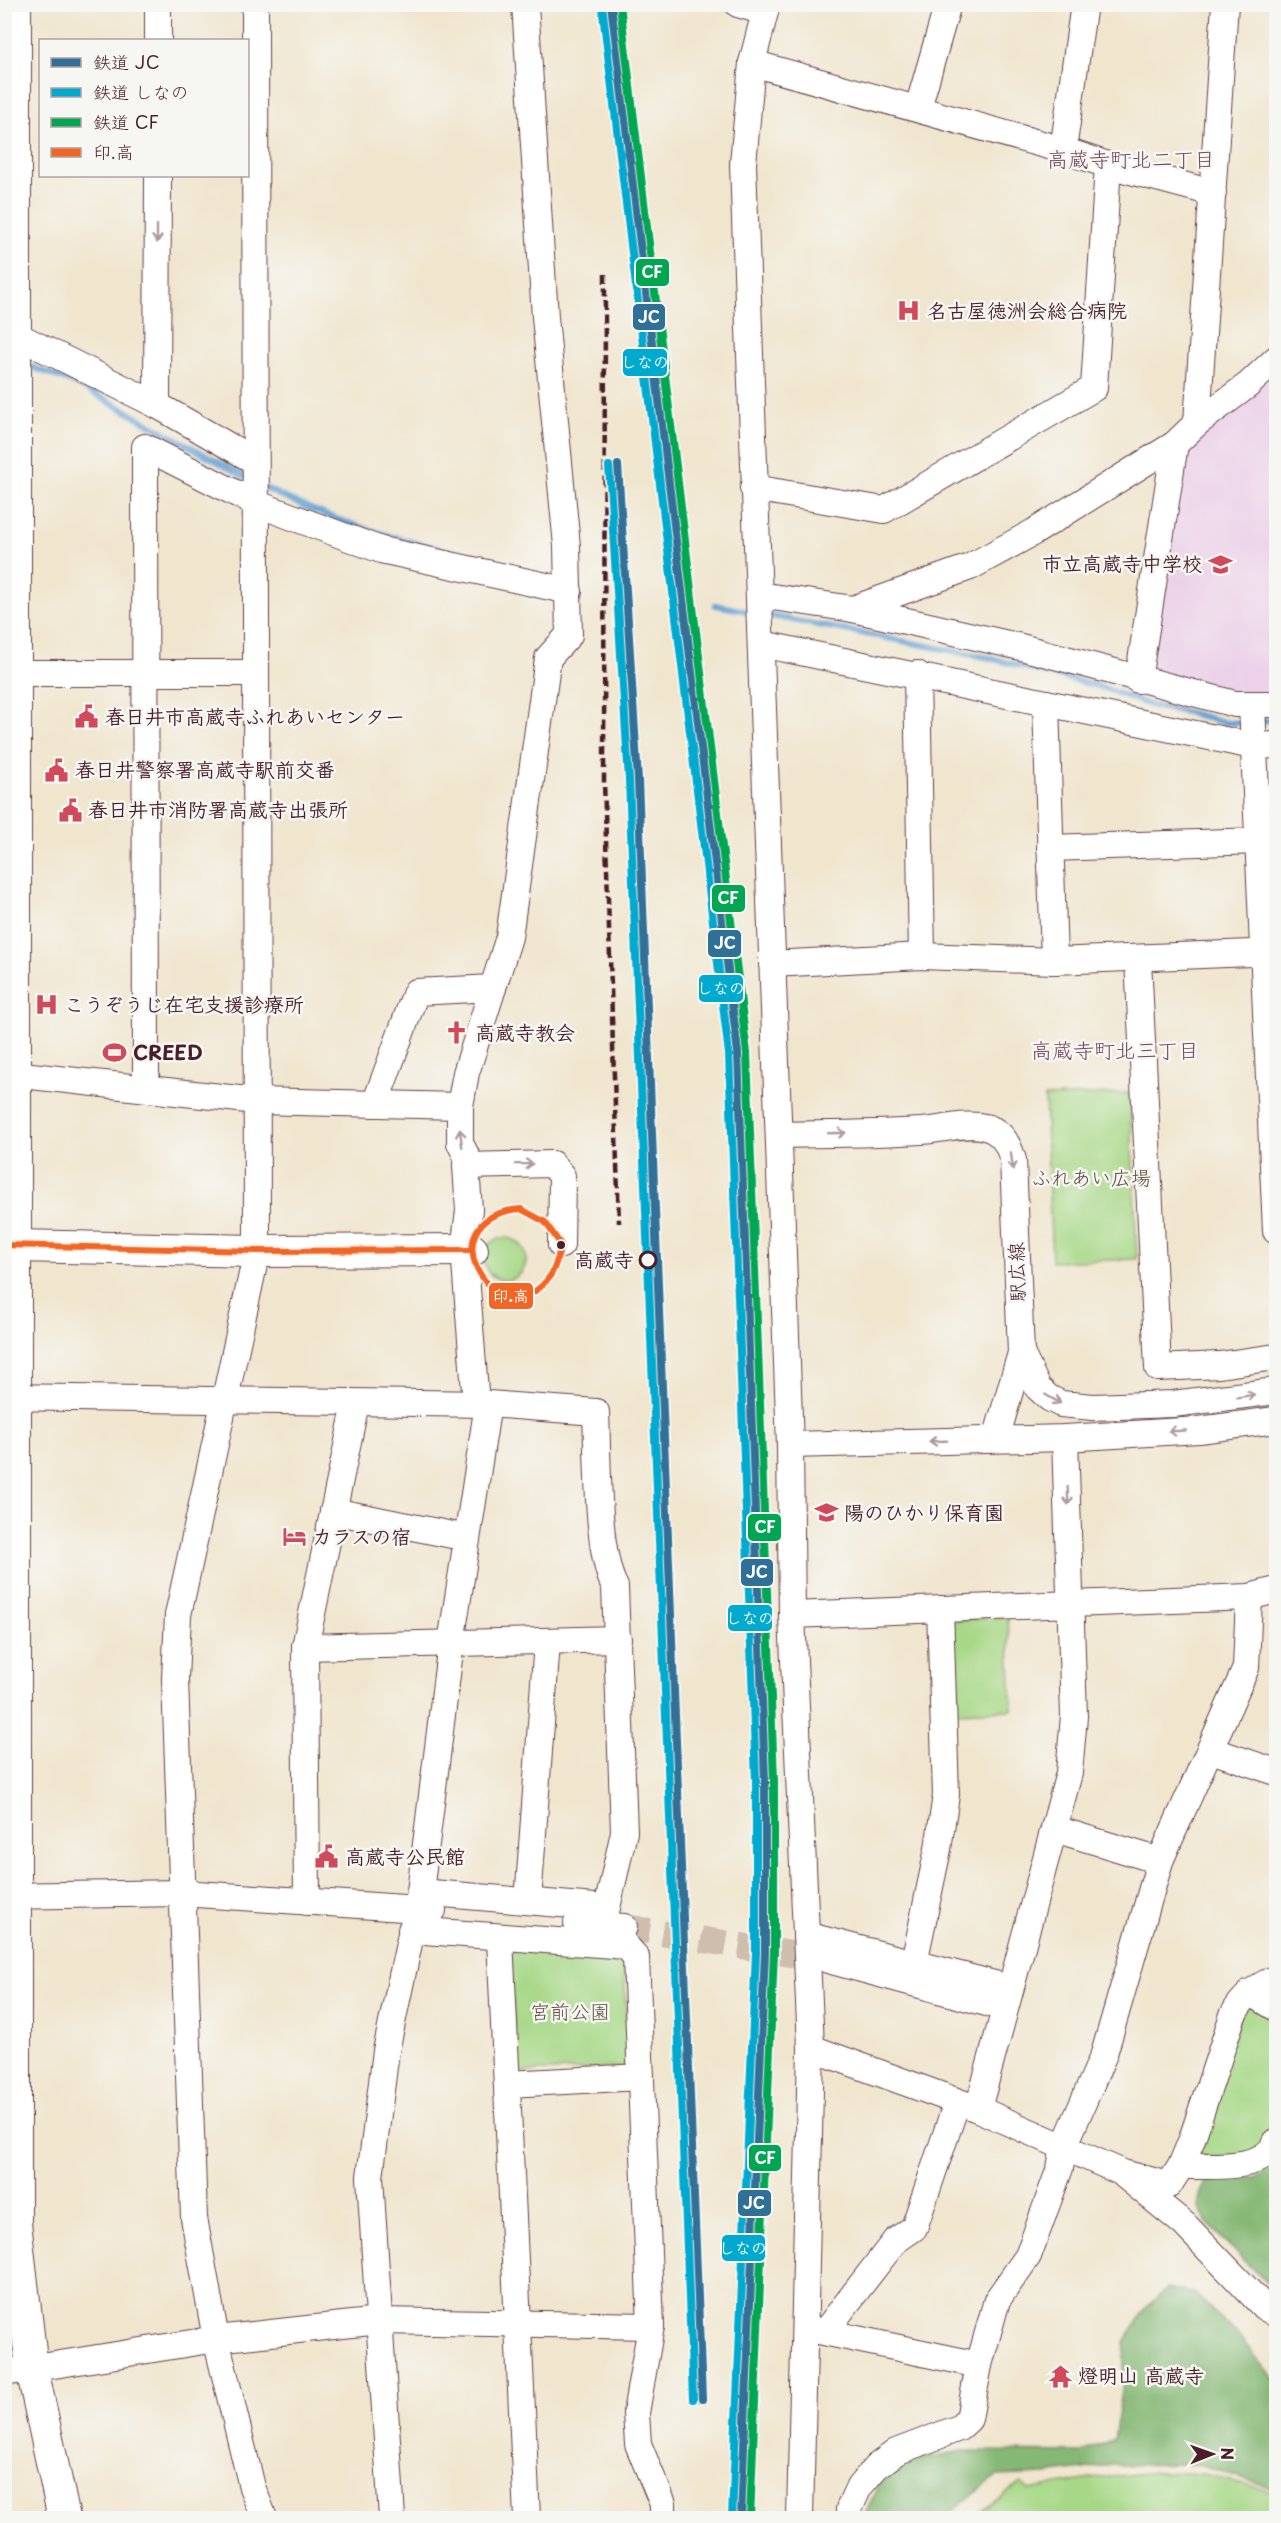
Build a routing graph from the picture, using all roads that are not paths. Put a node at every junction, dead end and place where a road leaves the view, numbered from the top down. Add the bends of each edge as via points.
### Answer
1 (15, 4) edge
2 (158, 4) edge
3 (255, 4) edge
4 (525, 4) edge
5 (738, 4) edge
6 (948, 4) edge
7 (1084, 4) edge
8 (1225, 4) edge
9 (766, 8) edge
10 (158, 39) edge
11 (752, 63) junction
12 (918, 108) junction
13 (1063, 150) junction
14 (1108, 165) junction
15 (158, 177) edge
16 (1213, 193) junction
17 (12, 346) edge
18 (1276, 359) edge
19 (157, 405) junction
20 (1197, 423) junction
21 (1175, 444) junction
22 (255, 461) junction
23 (753, 488) junction
24 (255, 503) junction
25 (569, 591) junction
26 (853, 609) junction
27 (760, 616) junction
28 (147, 673) junction
29 (256, 673) junction
30 (10, 674) edge
31 (917, 674) junction
32 (1138, 680) junction
33 (1046, 703) junction
34 (1264, 705) edge
35 (1261, 742) edge
36 (1258, 842) junction
37 (1050, 848) junction
38 (1270, 952) edge
39 (922, 956) junction
40 (1138, 959) junction
41 (1054, 961) junction
42 (772, 964) junction
43 (494, 988) junction
44 (10, 1074) edge
45 (146, 1088) junction
46 (257, 1101) junction
47 (375, 1104) junction
48 (460, 1106) junction
49 (779, 1135) junction
50 (466, 1166) junction
51 (1276, 1231) edge
52 (10, 1245) edge
53 (561, 1245) dead end
54 (468, 1250) junction
55 (257, 1251) junction
56 (1021, 1353) junction
57 (1276, 1357) edge
58 (1276, 1391) edge
59 (10, 1397) edge
60 (223, 1400) junction
61 (356, 1403) junction
62 (482, 1404) junction
63 (1276, 1420) edge
64 (1065, 1438) junction
65 (996, 1439) junction
66 (790, 1445) junction
67 (333, 1511) junction
68 (467, 1538) junction
69 (1276, 1590) edge
70 (1249, 1597) junction
71 (1072, 1603) junction
72 (940, 1609) junction
73 (792, 1615) junction
74 (618, 1639) junction
75 (547, 1642) junction
76 (451, 1643) junction
77 (305, 1647) junction
78 (9, 1747) edge
79 (1210, 1750) junction
80 (1276, 1772) edge
81 (1055, 1829) junction
82 (1160, 1861) junction
83 (182, 1893) junction
84 (9, 1896) edge
85 (528, 1901) junction
86 (307, 1902) junction
87 (416, 1910) junction
88 (624, 1927) tunnel mouth
89 (806, 1935) junction
90 (500, 1938) junction
91 (828, 1960) tunnel mouth
92 (914, 1963) junction
93 (1272, 1980) dead end
94 (1250, 1992) junction
95 (1007, 1998) junction
96 (1276, 2008) edge
97 (811, 2048) junction
98 (641, 2077) junction
99 (507, 2084) junction
100 (967, 2105) junction
101 (1276, 2142) edge
102 (1064, 2147) junction
103 (1181, 2166) junction
104 (1123, 2174) junction
105 (1276, 2314) edge
106 (379, 2321) junction
107 (518, 2325) junction
108 (651, 2326) junction
109 (817, 2330) junction
110 (216, 2339) junction
111 (979, 2365) junction
112 (18, 2371) edge
113 (64, 2518) edge
114 (264, 2518) edge
115 (392, 2518) edge
116 (527, 2518) edge
117 (663, 2518) edge
118 (800, 2518) edge
119 (850, 2518) edge

1 - 17 main road
2 - 10 street
3 - 22 street
4 - 25 street via 545,317
5 - 9 street
6 - 12 street
7 - 13 street
8 - 16 street
9 - 11 street
11 - 12 street
11 - 23 street via 743,164
12 - 13 street
13 - 14 street
14 - 16 street
14 - 23 street via 1094,388 884,510
15 -> 19 street
16 - 20 street
17 - 19 street
17 - 30 main road
18 - 20 street
19 - 22 street
20 - 21 street
21 - 26 street via 970,567
21 - 32 street
22 - 24 street
23 - 27 street
24 - 25 street via 381,550
24 - 28 street via 145,447
24 - 29 street
25 - 43 street via 569,635 548,658 509,937
26 - 27 street
26 - 32 street via 1021,647
27 - 31 street
27 - 42 street
28 - 29 street
28 - 30 street
28 - 45 street
29 - 46 street
30 - 44 main road
31 - 33 street
31 - 39 street
32 - 34 street via 1235,704
33 - 35 street
33 - 37 street
34 - 35 street
35 - 36 street
36 - 37 street
36 - 38 street
37 - 41 street
38 - 40 street
38 - 51 street
39 - 41 street
39 - 42 street
40 - 41 street
40 - 57 street via 1158,1368
42 - 49 street
43 - 47 street via 417,992
43 - 48 street via 466,1073
44 - 45 street
44 - 52 main road
45 - 46 street
46 - 47 street
46 - 55 street
47 - 48 street
50 -> 48 street via 467,1157 460,1143
49 -> 56 street, 駅広線 via 972,1126 985,1127 1003,1137 1013,1160
49 - 66 street
50 -> 53 street via 552,1164 562,1176
50 - 54 street
52 - 55 main road
52 - 59 main road
54 - 55 main road
54 - 62 street
55 - 60 street
56 -> 58 street, 駅広線 via 1038,1388 1061,1404 1077,1407 1173,1404
56 - 65 street
59 - 60 street
59 - 78 main road
60 - 61 street
60 - 83 street via 178,1614 175,1679
61 - 62 street
61 - 67 street
62 - 68 street
62 - 74 street via 596,1412 600,1501 607,1573 615,1587
63 -> 64 street via 1199,1430
64 - 65 street
64 -> 71 street
65 -> 66 street
66 - 73 street
67 - 68 street
67 - 77 street
68 - 76 street
69 - 70 street
70 - 71 street
70 - 79 street via 1246,1668
71 - 72 street
71 - 81 street via 1074,1716 1068,1773
72 - 73 street
72 - 92 street via 946,1795
73 - 89 street
74 - 75 street
74 - 85 street via 624,1832 607,1908
75 - 76 street
75 - 85 street
76 - 77 street
76 - 87 street
77 - 86 street
78 - 84 main road
79 - 80 street
79 - 82 street
81 - 82 street
81 - 95 street
82 - 102 street via 1104,2054
83 - 84 street
83 - 86 street
83 - 110 street via 194,2218
84 - 112 main road
85 - 87 street
86 - 87 street
87 - 88 street
87 - 90 street
87 - 106 street via 386,2051 370,2177
89 - 92 street
89 - 97 street
90 - 98 street via 626,1946 636,1956
90 - 99 street
91 - 95 street
92 - 95 street
93 - 94 street
94 - 96 street
94 - 103 street via 1233,2016
95 - 100 street
97 - 100 street
97 - 109 street
98 - 99 street
98 - 108 street
99 - 107 street
100 - 102 street
100 - 109 street via 915,2228 895,2241 830,2325
101 - 103 street via 1272,2152 1254,2163
102 - 104 street
102 - 111 street via 1028,2256 997,2300
103 - 104 street via 1169,2185
104 - 105 street via 1184,2224 1264,2307
106 - 107 street
106 - 110 street
106 - 115 street
107 - 108 street
107 - 116 street
108 - 117 street via 636,2413 638,2445 663,2504
109 - 111 street
109 - 118 street
110 - 112 street
110 - 114 street via 252,2487
111 - 119 street via 969,2419 959,2428 896,2452 876,2467 859,2487 849,2509
112 - 113 main road

